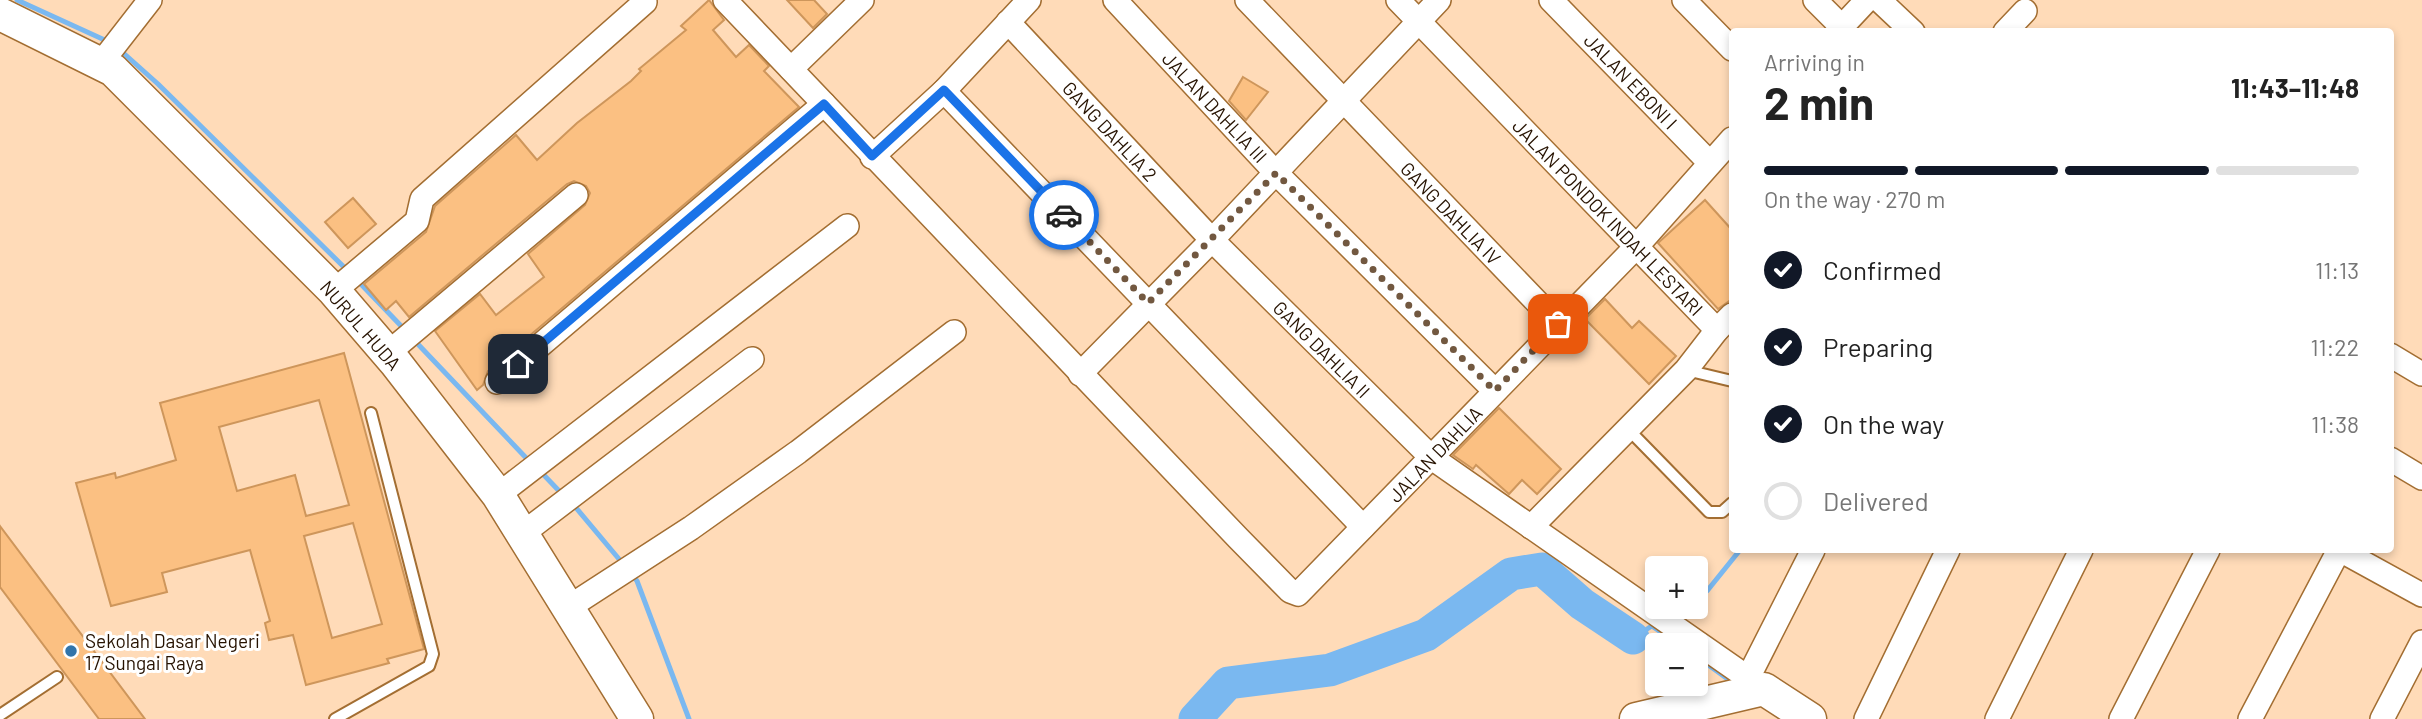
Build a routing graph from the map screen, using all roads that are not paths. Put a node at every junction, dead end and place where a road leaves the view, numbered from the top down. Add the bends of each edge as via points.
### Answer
1 (150, 0) edge
2 (725, 0) edge
3 (862, 0) edge
4 (1029, 0) edge
5 (1115, 0) edge
6 (1247, 0) edge
7 (1398, 0) edge
8 (1439, 0) edge
9 (1551, 0) edge
10 (1684, 0) edge
11 (1815, 0) edge
12 (1867, 0) edge
13 (1879, 0) edge
14 (645, 2) dead end
15 (9, 9) edge
16 (2025, 11) dead end
17 (1418, 21) junction
18 (1007, 22) junction
19 (1838, 28) edge
20 (1840, 28) edge
21 (1909, 28) edge
22 (2009, 28) edge
23 (1729, 46) edge
24 (110, 50) junction
25 (791, 69) junction
26 (944, 90) junction
27 (1343, 102) junction
28 (824, 104) junction
29 (1729, 142) edge
30 (872, 156) junction
31 (1710, 163) junction
32 (1276, 173) junction
33 (576, 195) dead end
34 (847, 226) dead end
35 (1212, 240) junction
36 (1636, 247) junction
37 (338, 288) junction
38 (1148, 303) junction
39 (1725, 323) edge
40 (1558, 324) junction
41 (954, 332) dead end
42 (391, 350) junction
43 (2394, 357) edge
44 (752, 359) dead end
45 (1686, 370) junction
46 (1080, 374) junction
47 (2422, 374) edge
48 (1729, 380) edge
49 (498, 382) dead end
50 (1495, 391) junction
51 (371, 413) dead end
52 (1627, 428) junction
53 (1432, 458) junction
54 (2394, 461) edge
55 (2422, 478) edge
56 (510, 487) junction
57 (1729, 506) edge
58 (1363, 527) junction
59 (1531, 527) junction
60 (522, 534) junction
61 (1812, 553) edge
62 (1947, 553) edge
63 (2080, 553) edge
64 (2206, 553) edge
65 (2337, 553) edge
66 (2345, 553) edge
67 (2422, 595) edge
68 (566, 609) junction
69 (2422, 642) edge
70 (57, 677) dead end
71 (1757, 683) junction
72 (0, 715) edge
73 (335, 719) edge
74 (636, 719) edge
75 (1636, 719) edge
76 (1810, 719) edge
77 (1866, 719) edge
78 (1997, 719) edge
79 (2121, 719) edge
80 (2250, 719) edge
81 (2382, 719) edge

1 - 24 street
2 - 25 street
3 - 25 street
4 - 18 street
5 - 32 street, JALAN DAHLIA III
6 - 27 street, GANG DAHLIA IV
7 - 17 street, JALAN PONDOK INDAH LESTARI
8 - 17 street
9 - 31 street, JALAN EBONI I
10 - 23 street
11 - 19 street
12 - 20 street
13 - 21 street
14 - 37 street via 422,199 417,221
15 - 24 street, NURUL HUDA
16 - 22 street
17 - 27 street
17 - 36 street, JALAN PONDOK INDAH LESTARI
18 - 26 street
18 - 35 street, GANG DAHLIA 2
24 - 37 street, NURUL HUDA via 144,99
25 - 28 street
26 - 30 street
26 - 38 street
27 - 32 street
27 - 40 street, GANG DAHLIA IV
28 - 30 street
28 - 49 street
29 - 31 street, JALAN DAHLIA
30 - 46 street
31 - 36 street, JALAN DAHLIA
32 - 35 street
32 - 50 street, JALAN DAHLIA III
33 - 42 street
34 - 56 street
35 - 38 street
35 - 53 street, GANG DAHLIA II
36 - 39 street, JALAN PONDOK INDAH LESTARI
36 - 40 street, JALAN DAHLIA
37 - 42 street, NURUL HUDA
38 - 46 street
38 - 58 street
39 - 45 street, JALAN PONDOK INDAH LESTARI
40 - 50 street, JALAN DAHLIA
41 - 68 street via 798,452
42 - 56 street, NURUL HUDA
43 - 47 street
44 - 60 street
45 - 48 lane
45 - 52 street, JALAN PONDOK INDAH LESTARI
46 - 58 street, JALAN DAHLIA via 1290,591 1303,591
50 - 53 street, JALAN DAHLIA
51 - 73 lane via 433,654 429,666
52 - 57 lane via 1709,512 1722,512
52 - 59 street, JALAN PONDOK INDAH LESTARI
53 - 58 street, JALAN DAHLIA
53 - 59 street, GANG DAHLIA II
54 - 55 street
56 - 60 street, NURUL HUDA
59 - 71 street, GANG DAHLIA II
60 - 68 street, NURUL HUDA
61 - 71 street
62 - 77 street
63 - 78 street
64 - 79 street
65 - 80 street
66 - 67 street
68 - 74 street, NURUL HUDA
69 - 81 street
70 - 72 lane
71 - 75 street
71 - 76 street

